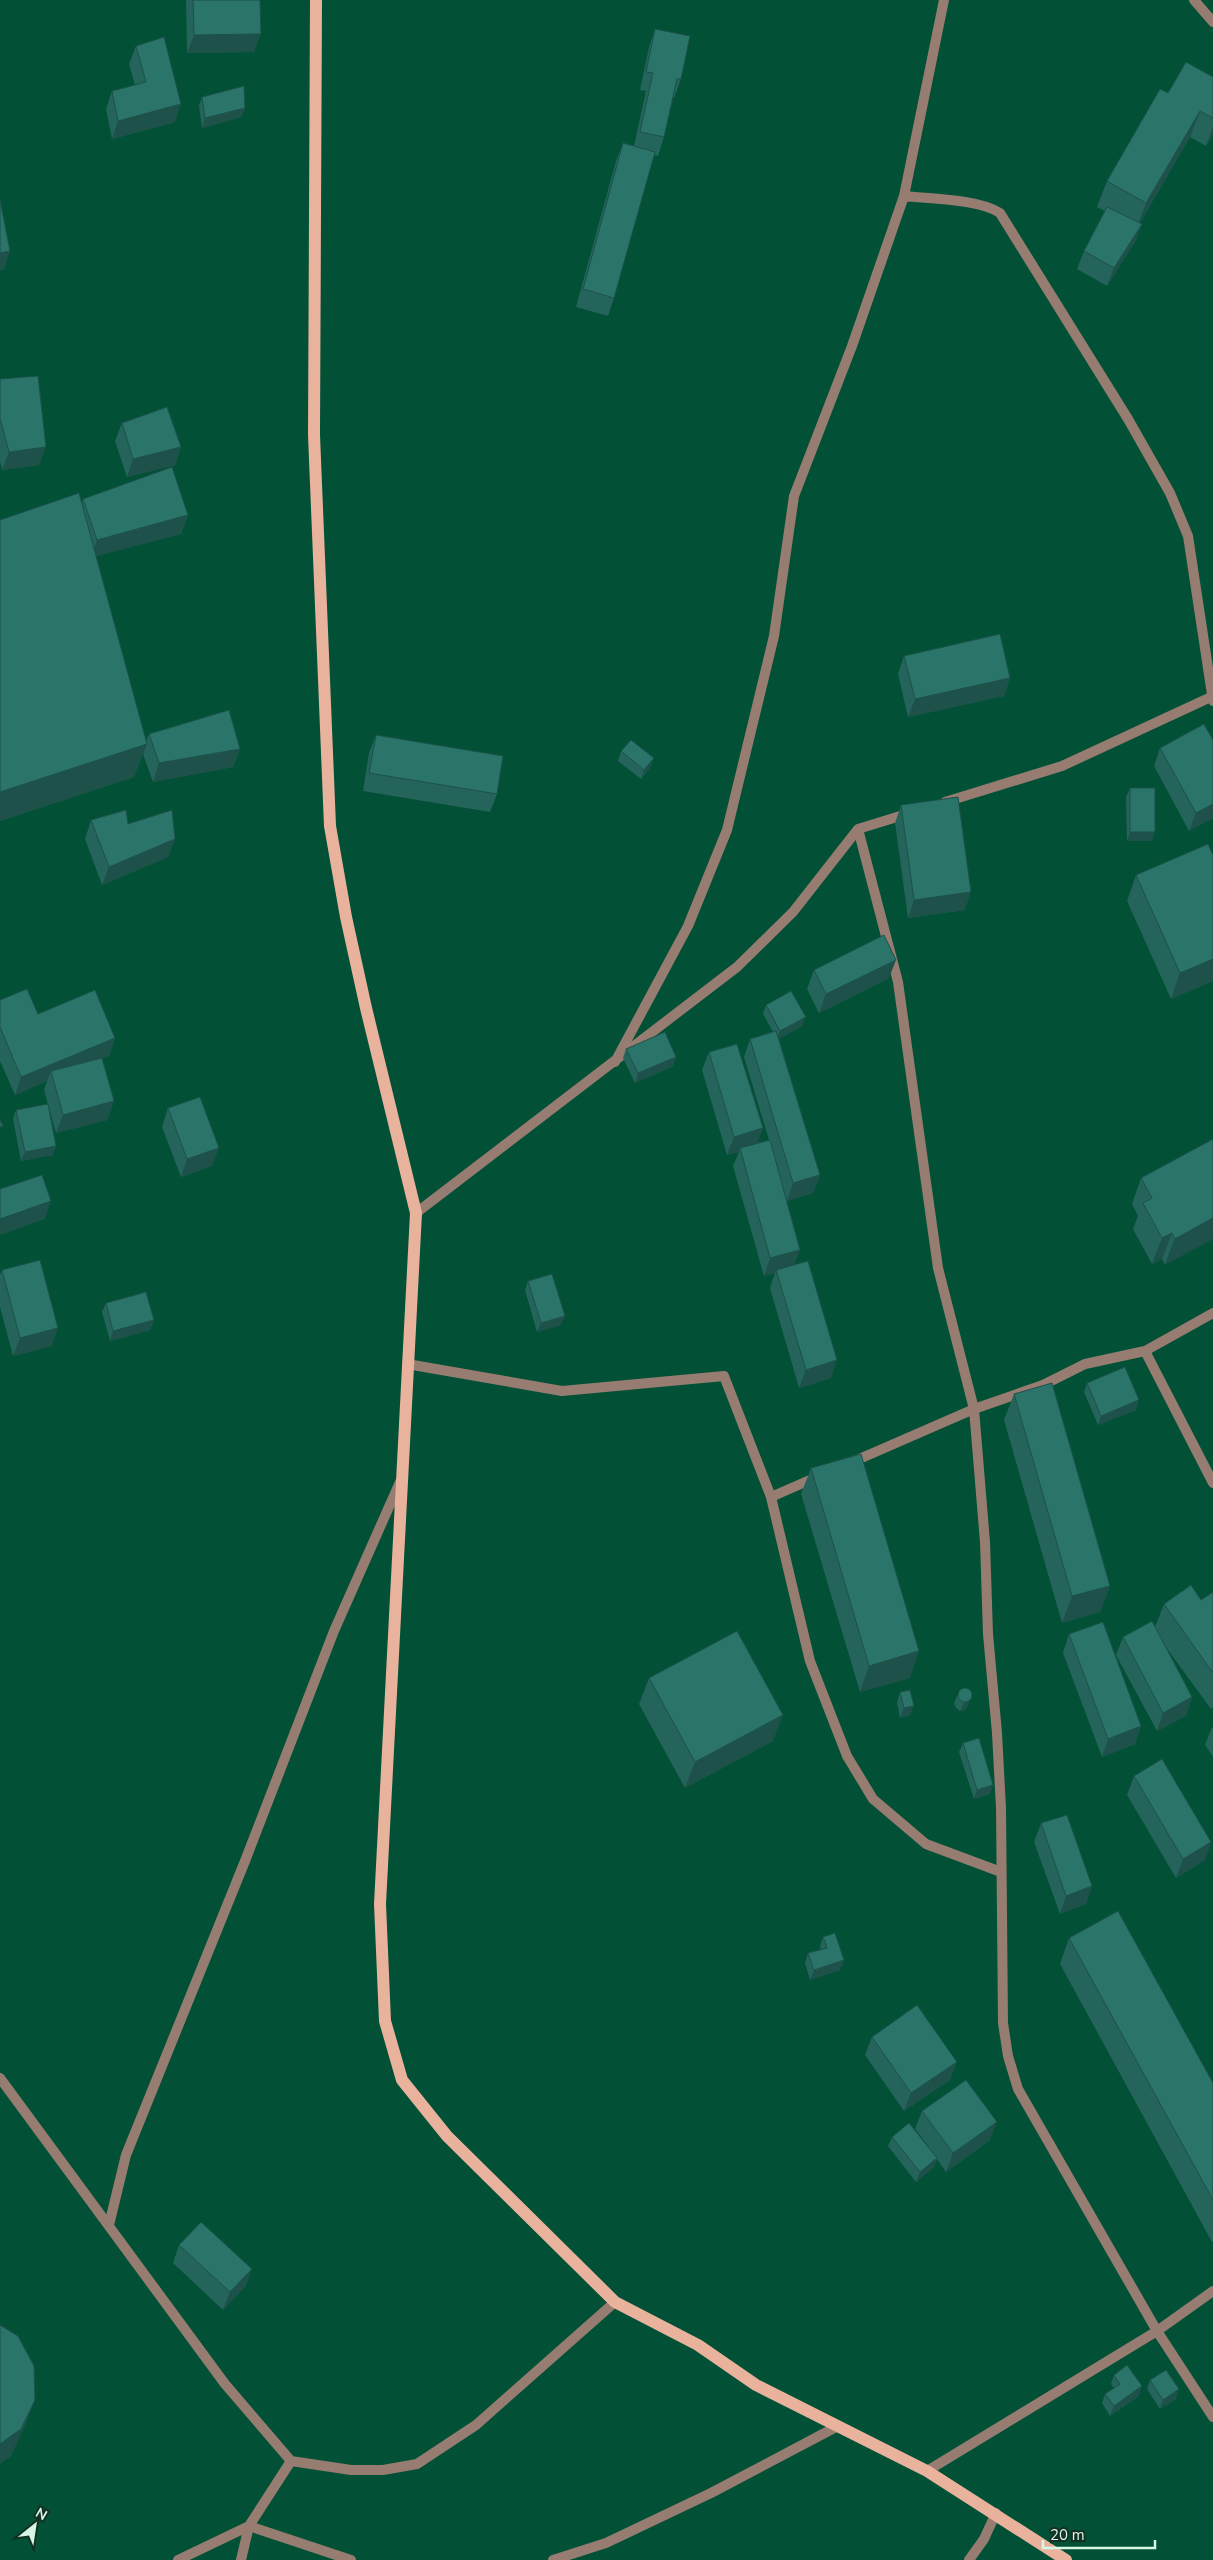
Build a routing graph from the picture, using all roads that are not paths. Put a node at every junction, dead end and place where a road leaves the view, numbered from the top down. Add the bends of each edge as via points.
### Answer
1 (316, 0) edge
2 (944, 0) edge
3 (1194, 0) edge
4 (1213, 22) edge
5 (904, 196) junction
6 (1212, 699) edge
7 (858, 830) junction
8 (615, 1062) junction
9 (416, 1213) junction
10 (1213, 1313) edge
11 (1145, 1351) junction
12 (407, 1364) junction
13 (974, 1409) junction
14 (402, 1477) junction
15 (1213, 1483) edge
16 (771, 1497) junction
17 (1001, 1872) junction
18 (0, 2078) edge
19 (109, 2225) junction
20 (1213, 2291) edge
21 (616, 2302) junction
22 (1157, 2332) junction
23 (1213, 2417) edge
24 (838, 2426) junction
25 (291, 2461) junction
26 (927, 2471) junction
27 (996, 2513) junction
28 (249, 2526) junction
29 (178, 2560) edge
30 (242, 2560) edge
31 (352, 2560) edge
32 (552, 2560) edge
33 (969, 2560) edge
34 (1066, 2560) edge

1 - 9 main road via 314,434 330,826 366,1008
2 - 5 street
3 - 4 street
5 - 6 street via 974,205 1000,213 1128,419 1170,493 1188,536
5 - 8 street via 852,346 794,496 774,636 728,830 688,926
6 - 7 street via 1062,766
7 - 8 street via 793,912 737,967
7 - 13 street via 898,982 938,1268
8 - 9 street
9 - 12 main road
10 - 11 street
11 - 13 street via 1085,1364 1043,1385
11 - 15 street
12 - 14 main road
12 - 16 street via 562,1391 724,1376
13 - 16 street
13 - 17 street via 997,1733
14 - 19 street via 334,1631 126,2155
14 - 21 main road via 380,1904 385,2021 402,2080 447,2136
16 - 17 street via 810,1661 847,1756 873,1799 926,1844
17 - 22 street via 1003,2023 1018,2089
18 - 19 street
19 - 25 street via 225,2384
20 - 22 street
21 - 24 main road via 698,2345 756,2385
21 - 25 street via 476,2425 417,2464 383,2470 351,2470
22 - 23 street
22 - 26 street
24 - 26 main road
24 - 32 street via 711,2493 606,2543
25 - 28 street
26 - 27 main road
27 - 33 street via 984,2539
27 - 34 main road
28 - 29 street
28 - 30 street
28 - 31 street

